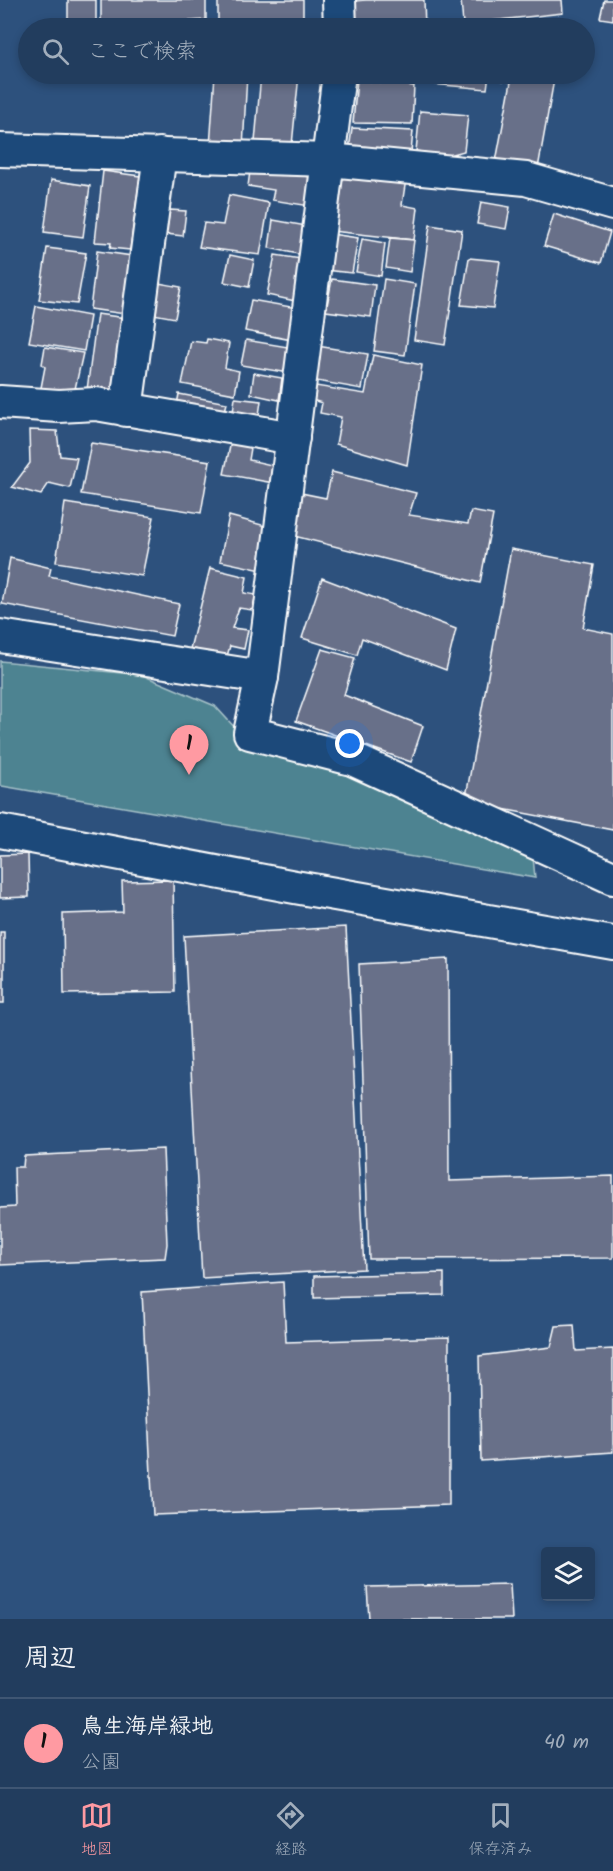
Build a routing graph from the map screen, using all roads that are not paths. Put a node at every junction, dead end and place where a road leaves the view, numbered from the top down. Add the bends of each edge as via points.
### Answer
1 (339, 0) edge
2 (340, 18) edge
3 (338, 84) edge
4 (0, 150) edge
5 (160, 154) junction
6 (329, 160) junction
7 (613, 204) edge
8 (0, 402) edge
9 (126, 410) junction
10 (293, 438) junction
11 (0, 636) edge
12 (262, 677) junction
13 (0, 831) edge
14 (613, 878) edge
15 (613, 943) edge

1 - 2 street
3 - 6 street
4 - 5 street
5 - 6 street
5 - 9 street
6 - 7 street via 526,179
6 - 10 street
8 - 9 street via 96,404
9 - 10 street
10 - 12 street
11 - 12 street
12 - 14 street via 250,733 352,759
13 - 15 street

